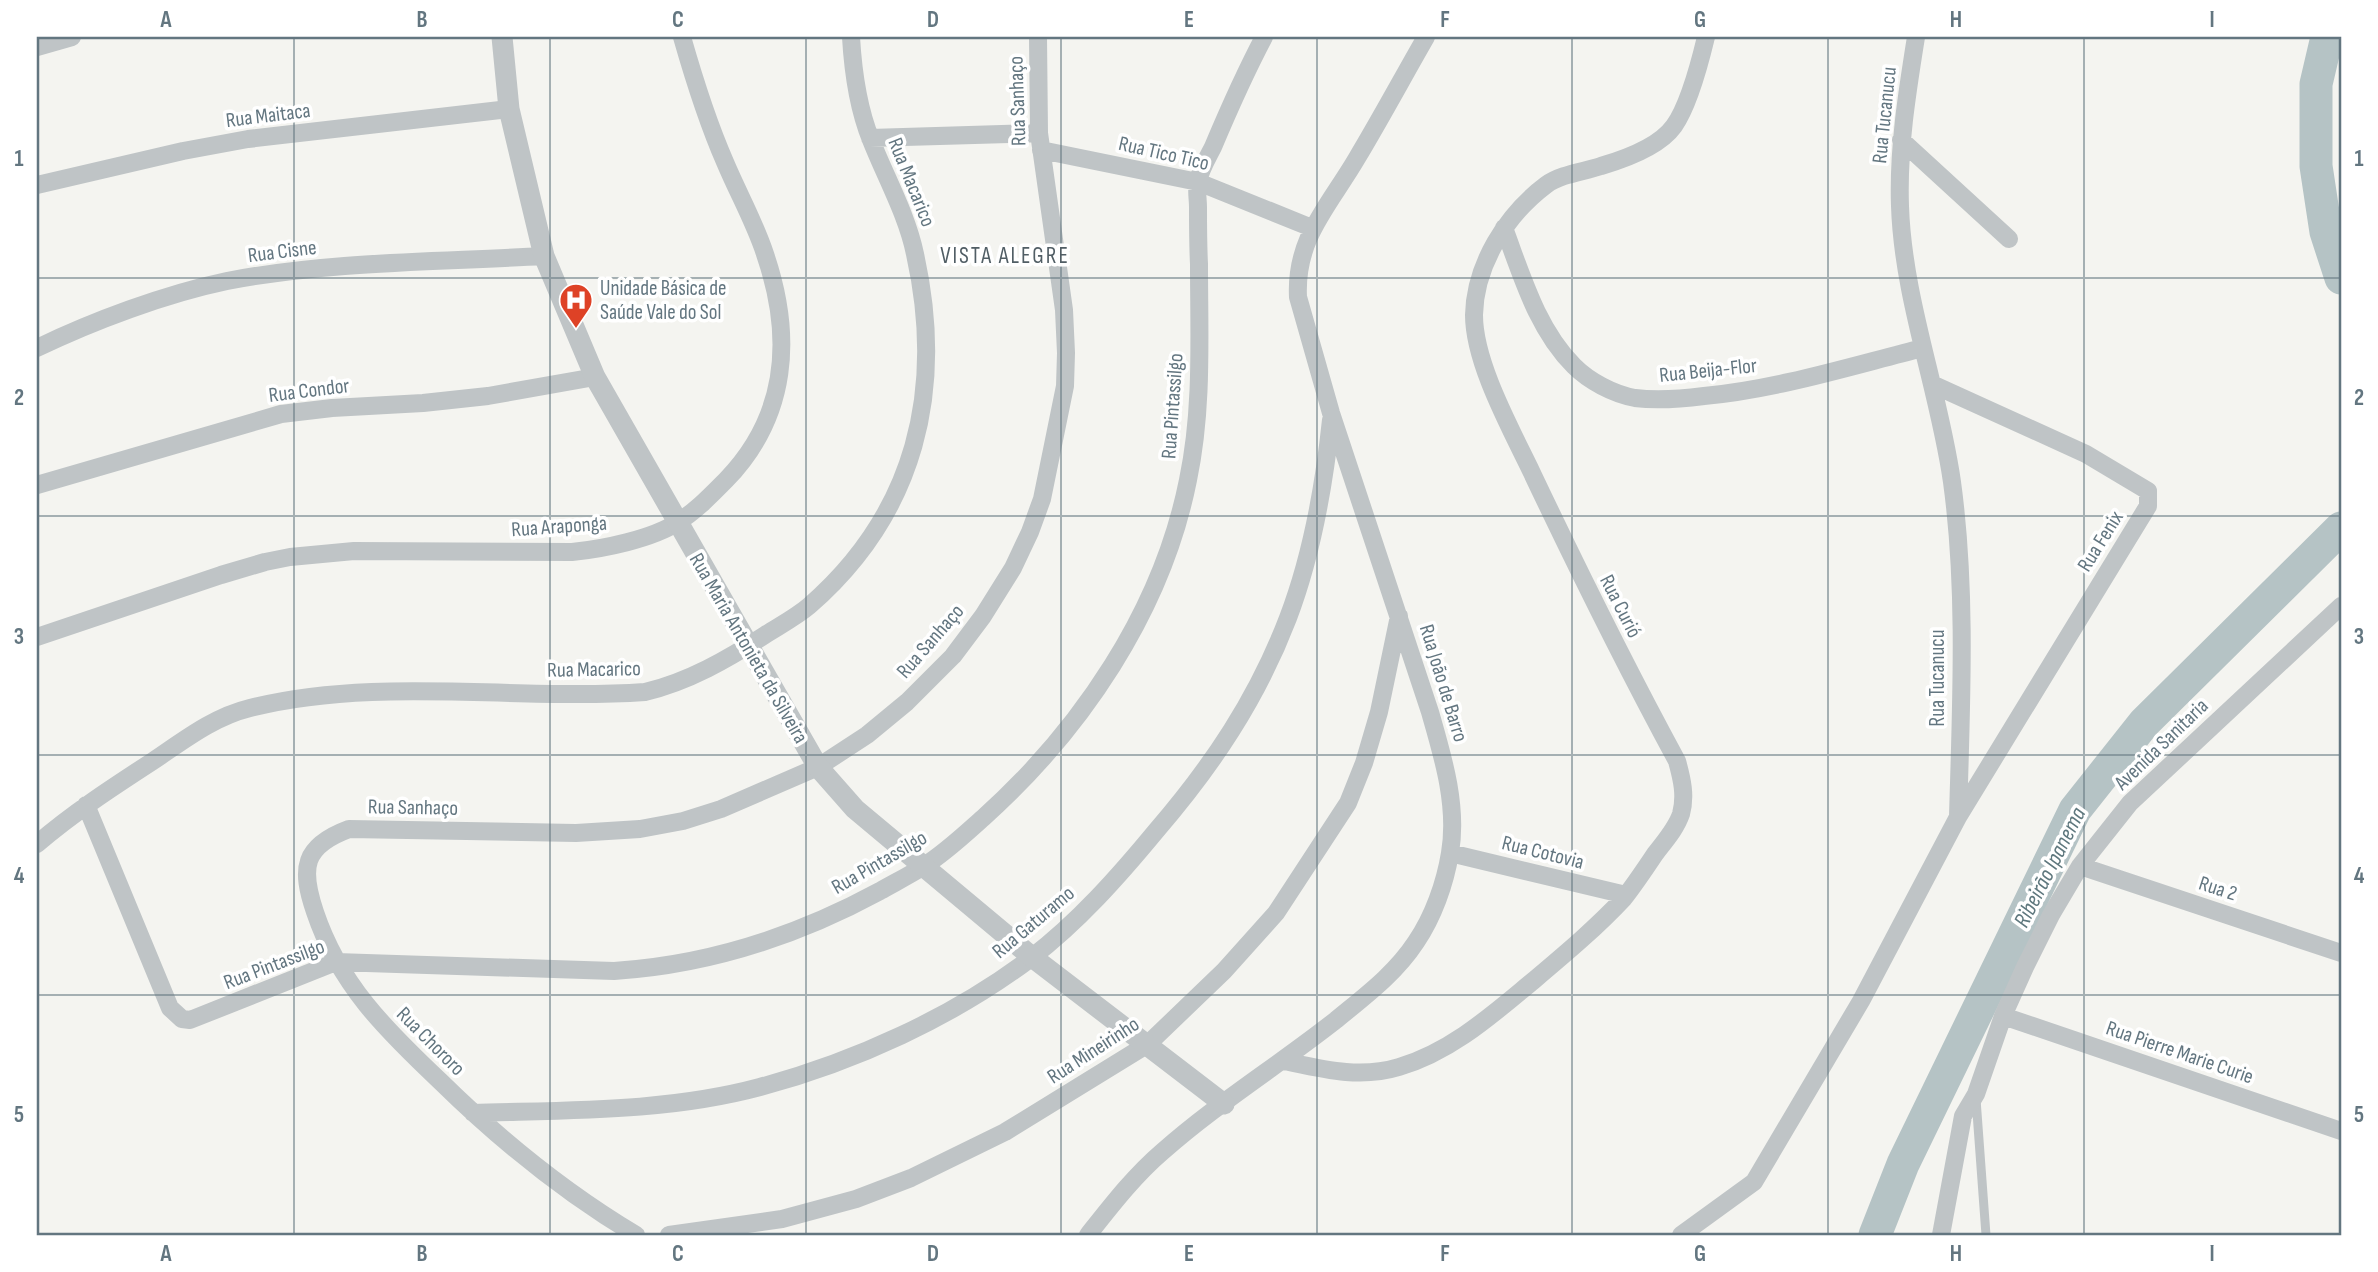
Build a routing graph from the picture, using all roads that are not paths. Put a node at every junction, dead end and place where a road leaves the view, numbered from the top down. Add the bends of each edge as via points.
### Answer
1 (72, 37) edge
2 (502, 37) edge
3 (682, 37) edge
4 (851, 37) edge
5 (1038, 37) edge
6 (1264, 37) edge
7 (1426, 37) edge
8 (1706, 37) edge
9 (1916, 37) edge
10 (37, 47) edge
11 (509, 109) junction
12 (870, 138) junction
13 (1901, 140) junction
14 (1040, 141) junction
15 (1198, 182) junction
16 (37, 186) edge
17 (1312, 228) junction
18 (1504, 228) junction
19 (2009, 239) dead end
20 (544, 256) junction
21 (37, 348) edge
22 (1923, 348) junction
23 (594, 377) junction
24 (1934, 385) junction
25 (1331, 413) junction
26 (37, 485) edge
27 (677, 523) junction
28 (2341, 606) edge
29 (1399, 617) junction
30 (37, 637) edge
31 (748, 646) junction
32 (818, 767) junction
33 (86, 805) junction
34 (1958, 817) junction
35 (349, 829) joint
36 (37, 844) edge
37 (1450, 853) junction
38 (925, 866) junction
39 (2080, 866) junction
40 (1626, 895) junction
41 (2341, 953) edge
42 (1032, 957) junction
43 (336, 962) junction
44 (2003, 1016) junction
45 (1148, 1044) junction
46 (1284, 1061) junction
47 (1976, 1094) junction
48 (1224, 1104) junction
49 (473, 1113) junction
50 (2341, 1131) edge
51 (636, 1235) edge
52 (669, 1235) edge
53 (1088, 1235) edge
54 (1681, 1235) edge
55 (1941, 1235) edge
56 (1986, 1235) edge

1 - 10 street
2 - 11 street, Rua Maria Antonieta da Silveira
3 - 27 street, Rua Araponga via 702,106 765,252 783,334 771,412 753,448 707,499
4 - 12 street, Rua Macarico via 857,93
5 - 14 street, Rua Sanhaço
6 - 15 street, Rua Pintassilgo
7 - 17 street, Rua João de Barro
8 - 18 street, Rua Curió via 1674,127 1629,157 1548,184
9 - 13 street, Rua Tucanucu
11 - 16 street, Rua Maitaca via 248,139
11 - 20 street, Rua Maria Antonieta da Silveira
12 - 14 street, Rua Tico Tico
12 - 31 street, Rua Macarico via 906,223 920,277 926,376 914,449 889,506 852,561 807,608
13 - 19 street
13 - 22 street, Rua Tucanucu via 1904,254
14 - 15 street, Rua Tico Tico
14 - 32 street, Rua Sanhaço via 1066,352 1060,418 1042,499 1013,568 953,656 867,735
15 - 17 street, Rua Tico Tico
15 - 38 street, Rua Pintassilgo via 1195,436 1178,522 1154,587 1097,689 1054,746 1012,791
17 - 25 street, Rua João de Barro via 1300,260 1298,297
18 - 22 street, Rua Beija-Flor via 1531,302 1552,338 1574,366 1601,386 1634,397 1672,400 1731,393
18 - 40 street, Rua Curió via 1476,290 1474,317 1480,357 1598,612 1677,761 1683,783 1680,816
20 - 21 street, Rua Cisne via 344,267 225,282 93,323
20 - 23 street, Rua Maria Antonieta da Silveira
22 - 24 street, Rua Tucanucu
23 - 26 street, Rua Condor via 488,396 281,414
23 - 27 street, Rua Maria Antonieta da Silveira
24 - 34 street, Rua Tucanucu via 1953,485 1957,542
24 - 34 street, Rua Fenix via 2086,454 2150,496 2144,514
25 - 29 street, Rua João de Barro
25 - 42 street, Rua Gaturamo via 1317,512 1299,588 1275,649 1241,715 1212,763 1127,865 1099,897
27 - 30 street, Rua Araponga via 602,550 354,551 290,557 221,575
27 - 31 street, Rua Maria Antonieta da Silveira
28 - 39 street, Avenida Sanitaria via 2130,803
29 - 37 street, Rua João de Barro via 1444,761 1452,820
29 - 45 street, Rua Mineirinho via 1379,712 1348,803 1276,913
31 - 32 street, Rua Maria Antonieta da Silveira
31 - 33 street, Rua Macarico via 667,687 645,692 364,693 248,708 210,723
32 - 35 street, Rua Sanhaço via 721,809 640,829
32 - 38 street, Rua Maria Antonieta da Silveira via 855,809
33 - 36 street, Rua Macarico
33 - 43 street, Rua Pintassilgo via 170,1008 182,1019 201,1017
34 - 54 street, Rua Tucanucu via 1861,1001 1754,1182
35 - 43 street, Rua Chororo via 314,849 306,871 307,889
37 - 40 street, Rua Cotovia
37 - 46 street, Rua João de Barro via 1429,920 1404,958
38 - 42 street, Rua Maria Antonieta da Silveira
38 - 43 street, Rua Pintassilgo via 807,927 726,954 652,968 558,971
39 - 41 street, Rua 2
39 - 44 street, Avenida Sanitaria via 2050,915
40 - 46 street, Rua Curió via 1569,952 1506,1004 1419,1060 1356,1073
42 - 45 street, Rua Maria Antonieta da Silveira
42 - 49 street, Rua Gaturamo via 937,1018 834,1062 759,1087 668,1104
43 - 49 street, Rua Chororo via 377,1019
44 - 47 street, Avenida Sanitaria
44 - 50 street, Rua Pierre Marie Curie
45 - 48 street, Rua Maria Antonieta da Silveira
45 - 52 street, Rua Mineirinho via 1005,1132 911,1178 802,1214
46 - 48 street, Rua João de Barro
47 - 55 street, Avenida Sanitaria via 1960,1127
47 - 56 lane
48 - 53 street, Rua João de Barro via 1161,1152
49 - 51 street, Rua Chororo via 558,1184

